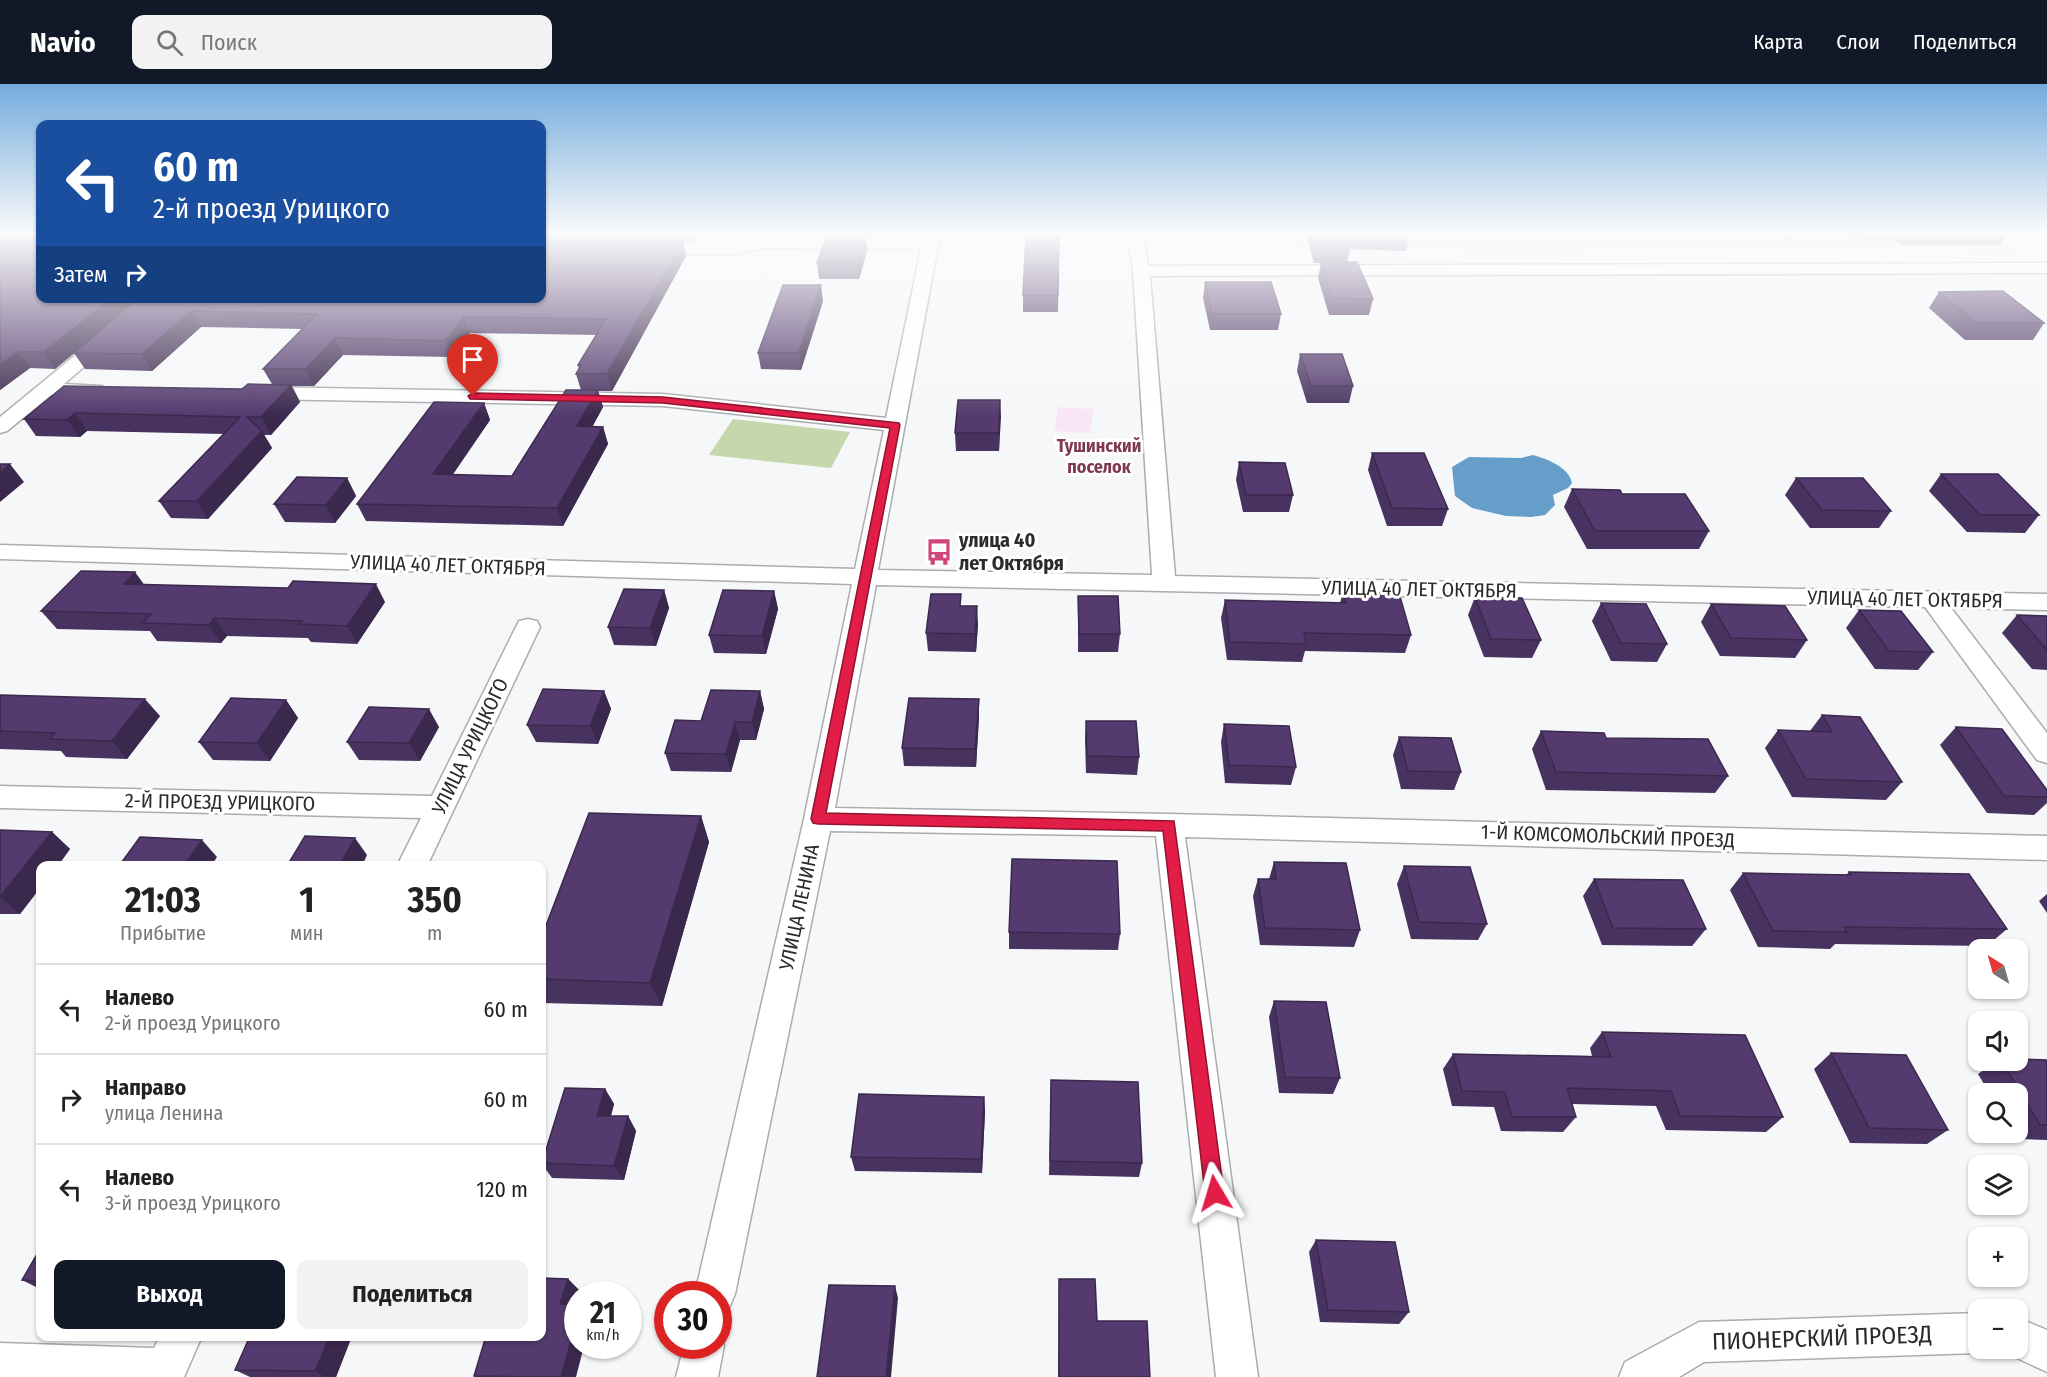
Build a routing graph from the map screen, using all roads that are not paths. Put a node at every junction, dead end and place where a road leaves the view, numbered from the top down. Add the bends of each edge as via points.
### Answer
1 (920, 295) edge
2 (1143, 295) edge
3 (150, 303) edge
4 (45, 389) junction
5 (117, 390) edge
6 (236, 392) edge
7 (895, 425) junction
8 (0, 427) edge
9 (0, 552) edge
10 (864, 577) junction
11 (1164, 583) junction
12 (1932, 600) junction
13 (2047, 602) edge
14 (528, 627) dead end
15 (2047, 753) edge
16 (0, 797) edge
17 (440, 807) junction
18 (818, 819) junction
19 (1169, 825) junction
20 (2047, 848) edge
21 (414, 861) edge
22 (718, 1281) edge
23 (1968, 1333) edge
24 (2028, 1342) edge
25 (2047, 1351) edge
26 (701, 1359) edge
27 (170, 1361) edge
28 (0, 1364) edge
29 (697, 1377) edge
30 (1237, 1377) edge
31 (1640, 1377) edge

1 - 7 street, УЛИЦА ЛЕНИНА
2 - 11 street
3 - 4 street
4 - 5 street
4 - 8 street
6 - 7 street via 663,400
7 - 10 street, УЛИЦА ЛЕНИНА
9 - 10 street, УЛИЦА 40 ЛЕТ ОКТЯБРЯ
10 - 11 street, УЛИЦА 40 ЛЕТ ОКТЯБРЯ
10 - 18 street, УЛИЦА ЛЕНИНА
11 - 12 street, УЛИЦА 40 ЛЕТ ОКТЯБРЯ
12 - 13 street, УЛИЦА 40 ЛЕТ ОКТЯБРЯ
12 - 15 street
14 - 17 street, УЛИЦА УРИЦКОГО
16 - 17 street, 2-Й ПРОЕЗД УРИЦКОГО
17 - 21 street, УЛИЦА УРИЦКОГО
18 - 19 street
18 - 22 street, УЛИЦА ЛЕНИНА
19 - 20 street, 1-Й КОМСОМОЛЬСКИЙ ПРОЕЗД
19 - 30 street
23 - 31 street, ПИОНЕРСКИЙ ПРОЕЗД via 1700,1342
24 - 25 street
26 - 29 street
27 - 28 street

